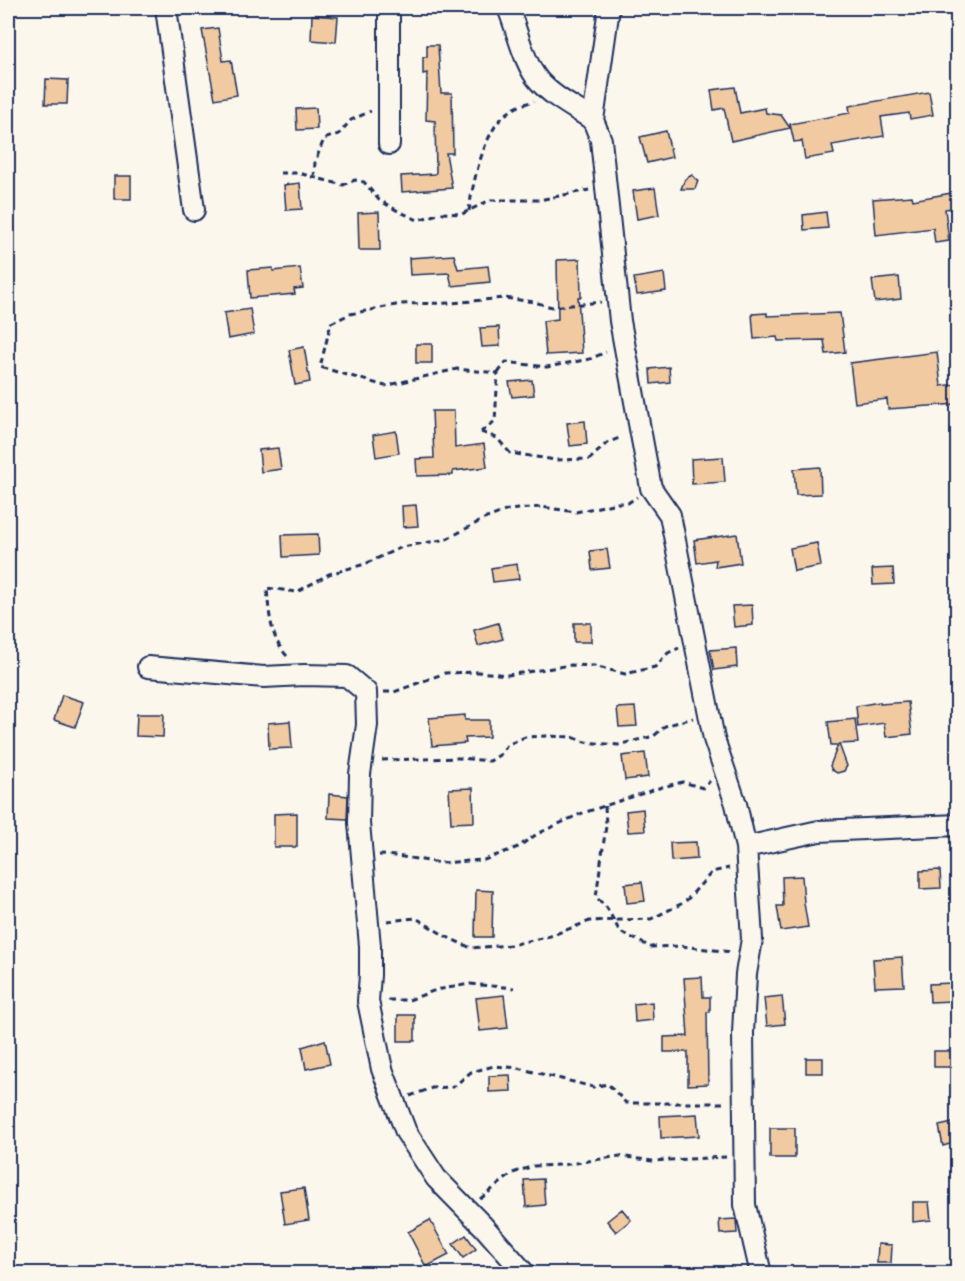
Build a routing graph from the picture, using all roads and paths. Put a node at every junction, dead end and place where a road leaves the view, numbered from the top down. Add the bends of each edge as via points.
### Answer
1 (166, 8) edge
2 (390, 8) edge
3 (508, 8) edge
4 (609, 8) edge
5 (556, 95) junction
6 (390, 105) junction
7 (593, 120) junction
8 (390, 144) dead end
9 (280, 173) dead end
10 (314, 178) junction
11 (605, 187) junction
12 (194, 210) dead end
13 (469, 211) junction
14 (618, 303) junction
15 (624, 345) junction
16 (498, 373) junction
17 (640, 429) junction
18 (651, 488) junction
19 (695, 642) junction
20 (148, 667) dead end
21 (303, 675) junction
22 (366, 692) junction
23 (709, 714) junction
24 (362, 761) junction
25 (724, 767) junction
26 (605, 806) junction
27 (957, 825) edge
28 (746, 847) junction
29 (362, 857) junction
30 (747, 867) junction
31 (613, 919) junction
32 (368, 927) junction
33 (749, 953) junction
34 (514, 988) dead end
35 (368, 1001) junction
36 (743, 1100) junction
37 (394, 1101) junction
38 (743, 1154) junction
39 (467, 1210) junction
40 (525, 1274) edge
41 (761, 1274) edge

1 - 12 street
2 - 6 street
3 - 5 street via 529,64 539,81
4 - 7 street
5 - 7 street
5 - 13 path via 521,105 503,117 484,150
6 - 8 street
6 - 10 path via 351,120 339,134 324,139 315,162
7 - 11 street via 601,140
9 - 10 path
10 - 13 path via 343,185 355,180 364,182 379,200 418,220
11 - 13 path via 539,200 490,200
11 - 14 street
14 - 15 street
14 - 16 path via 552,307 506,298 401,304 350,314 331,323 320,367 386,386 457,369
15 - 16 path via 590,358 547,367 506,362
15 - 17 street
16 - 17 path via 495,421 481,432 497,438 510,453 556,460 590,459 607,442
17 - 18 street
18 - 19 street via 670,515
18 - 21 path via 628,503 576,512 540,507 508,510 447,539 402,547 365,564 329,574 297,591 267,588 269,615 278,646
19 - 22 path via 668,653 655,667 625,674 571,665 508,675 445,673 394,692
19 - 23 street
20 - 21 street via 264,677
21 - 22 street via 346,676
22 - 24 street
23 - 24 path via 665,726 654,736 618,745 572,737 525,737 507,745 490,761
23 - 25 street
24 - 29 street
25 - 26 path via 702,788 683,782
25 - 28 street
26 - 29 path via 484,860 441,863 397,856
26 - 31 path via 597,897
27 - 28 street via 819,831
28 - 30 street
29 - 32 street
30 - 31 path via 712,872 685,902 651,919
30 - 33 street via 752,939
31 - 32 path via 584,922 550,936 511,945 471,948 416,918
31 - 33 path via 620,932 651,947
32 - 35 street
33 - 36 street
34 - 35 path via 470,984 409,1000
35 - 37 street via 382,1069
36 - 37 path via 626,1103 608,1084 593,1087 518,1068 494,1066 471,1072 453,1087 432,1088
36 - 38 street
37 - 39 street via 406,1132 436,1178
38 - 39 path via 652,1161 620,1156 533,1166 513,1173
38 - 41 street via 745,1205
39 - 40 street

